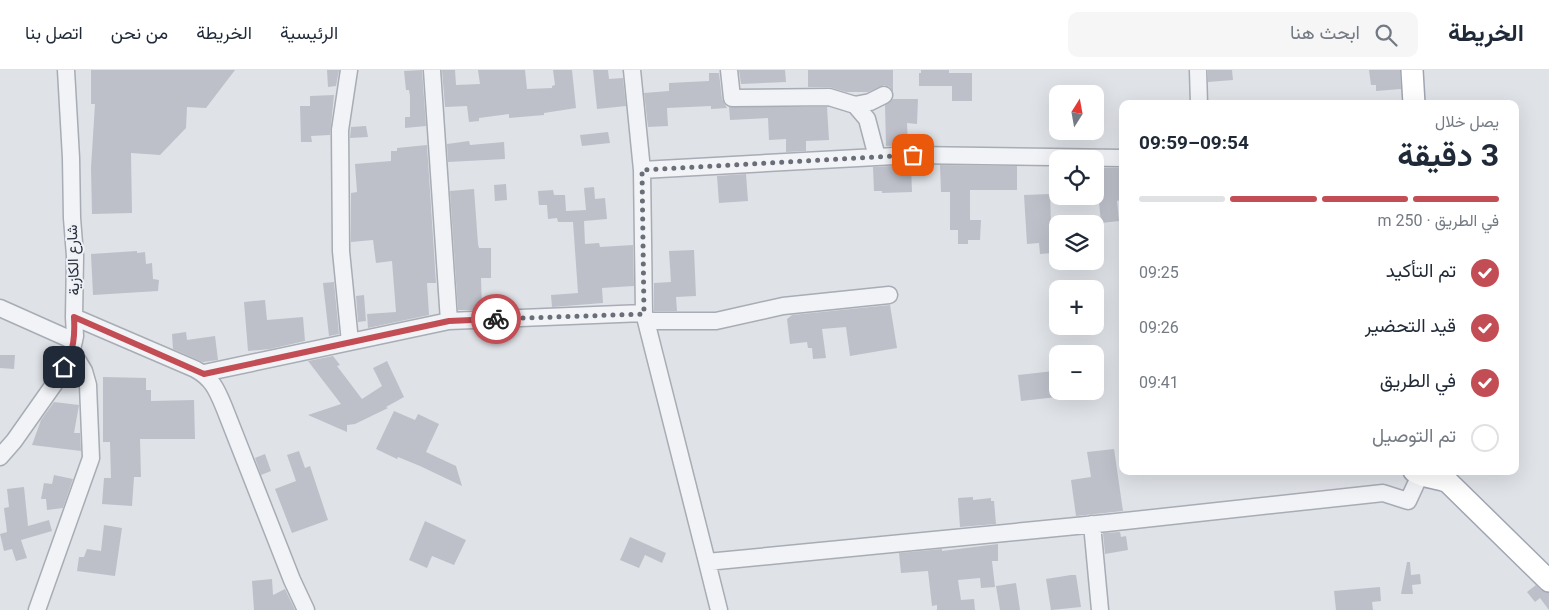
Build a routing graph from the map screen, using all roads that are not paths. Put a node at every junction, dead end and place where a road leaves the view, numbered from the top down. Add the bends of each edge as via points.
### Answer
1 (66, 70) edge
2 (349, 70) edge
3 (432, 70) edge
4 (632, 70) edge
5 (729, 70) edge
6 (1198, 70) edge
7 (1412, 70) edge
8 (884, 95) dead end
9 (1199, 100) edge
10 (1414, 100) edge
11 (855, 105) junction
12 (877, 157) junction
13 (1119, 158) edge
14 (642, 170) junction
15 (888, 295) dead end
16 (0, 308) edge
17 (74, 317) junction
18 (645, 317) junction
19 (449, 321) junction
20 (350, 342) junction
21 (73, 348) junction
22 (204, 374) junction
23 (0, 457) edge
24 (1416, 475) edge
25 (1426, 475) edge
26 (1092, 524) junction
27 (707, 562) junction
28 (1549, 581) edge
29 (38, 610) edge
30 (306, 610) edge
31 (719, 610) edge
32 (1100, 610) edge

1 - 17 street, شارع الكازية via 75,256
2 - 20 street via 340,130 341,251
3 - 19 street
4 - 14 street
5 - 11 street via 732,98 829,97
6 - 9 street
7 - 10 main road
8 - 11 street
11 - 12 street via 867,119
12 - 13 street
12 - 14 street
14 - 18 street
15 - 18 street via 783,306 716,322
16 - 21 street
17 - 21 street, شارع الكازية
17 - 22 street
18 - 19 street
18 - 27 street
19 - 20 street
20 - 22 street
21 - 23 street via 46,395
21 - 29 street via 88,385 91,458
22 - 30 street via 217,389
24 - 26 street via 1408,501 1383,493
25 - 28 main road via 1448,482
26 - 27 street
26 - 32 street
27 - 31 street

